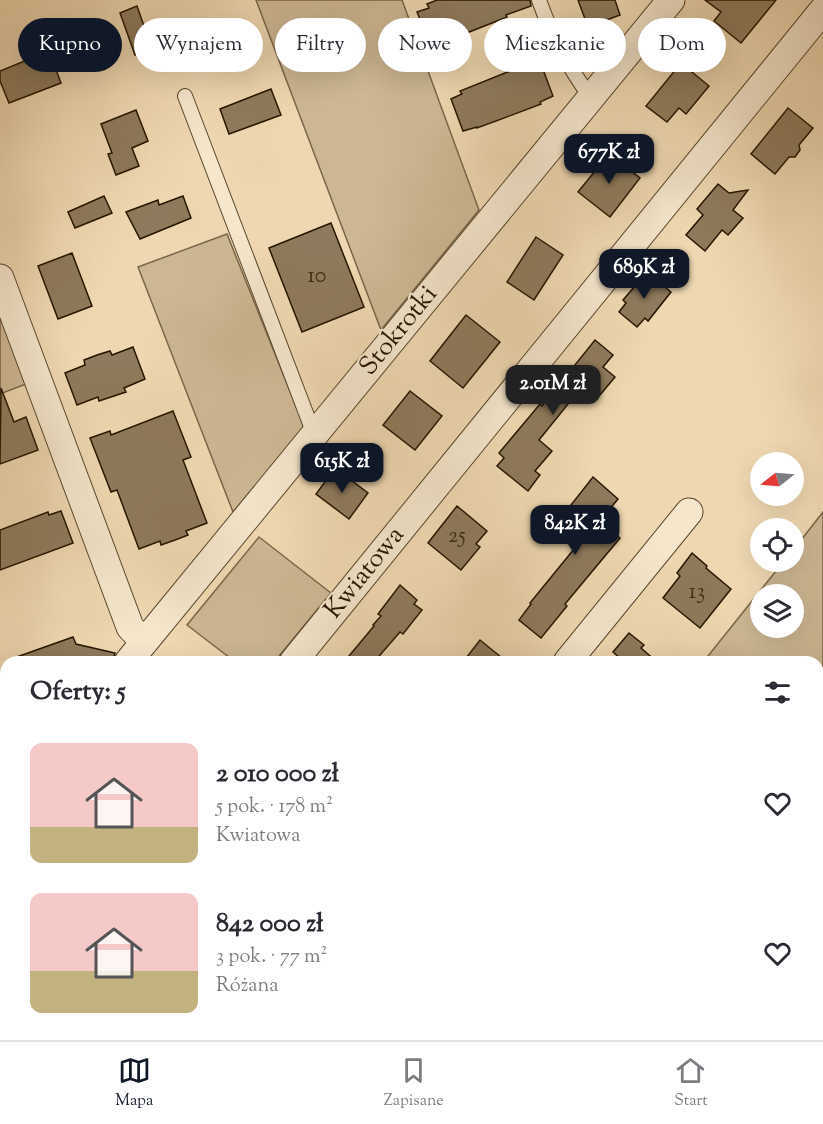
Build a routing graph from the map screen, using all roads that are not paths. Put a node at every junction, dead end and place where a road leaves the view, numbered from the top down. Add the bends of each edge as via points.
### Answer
1 (539, 0) edge
2 (671, 0) edge
3 (823, 10) edge
4 (185, 96) dead end
5 (591, 98) junction
6 (0, 278) edge
7 (314, 434) junction
8 (689, 512) dead end
9 (135, 651) edge
10 (298, 656) edge
11 (572, 656) edge

1 - 5 lane via 548,27
2 - 5 street, Stokrotki
3 - 10 street, Kwiatowa
4 - 7 lane
5 - 7 street, Stokrotki
6 - 9 street via 130,627
7 - 9 street, Stokrotki
8 - 11 street

